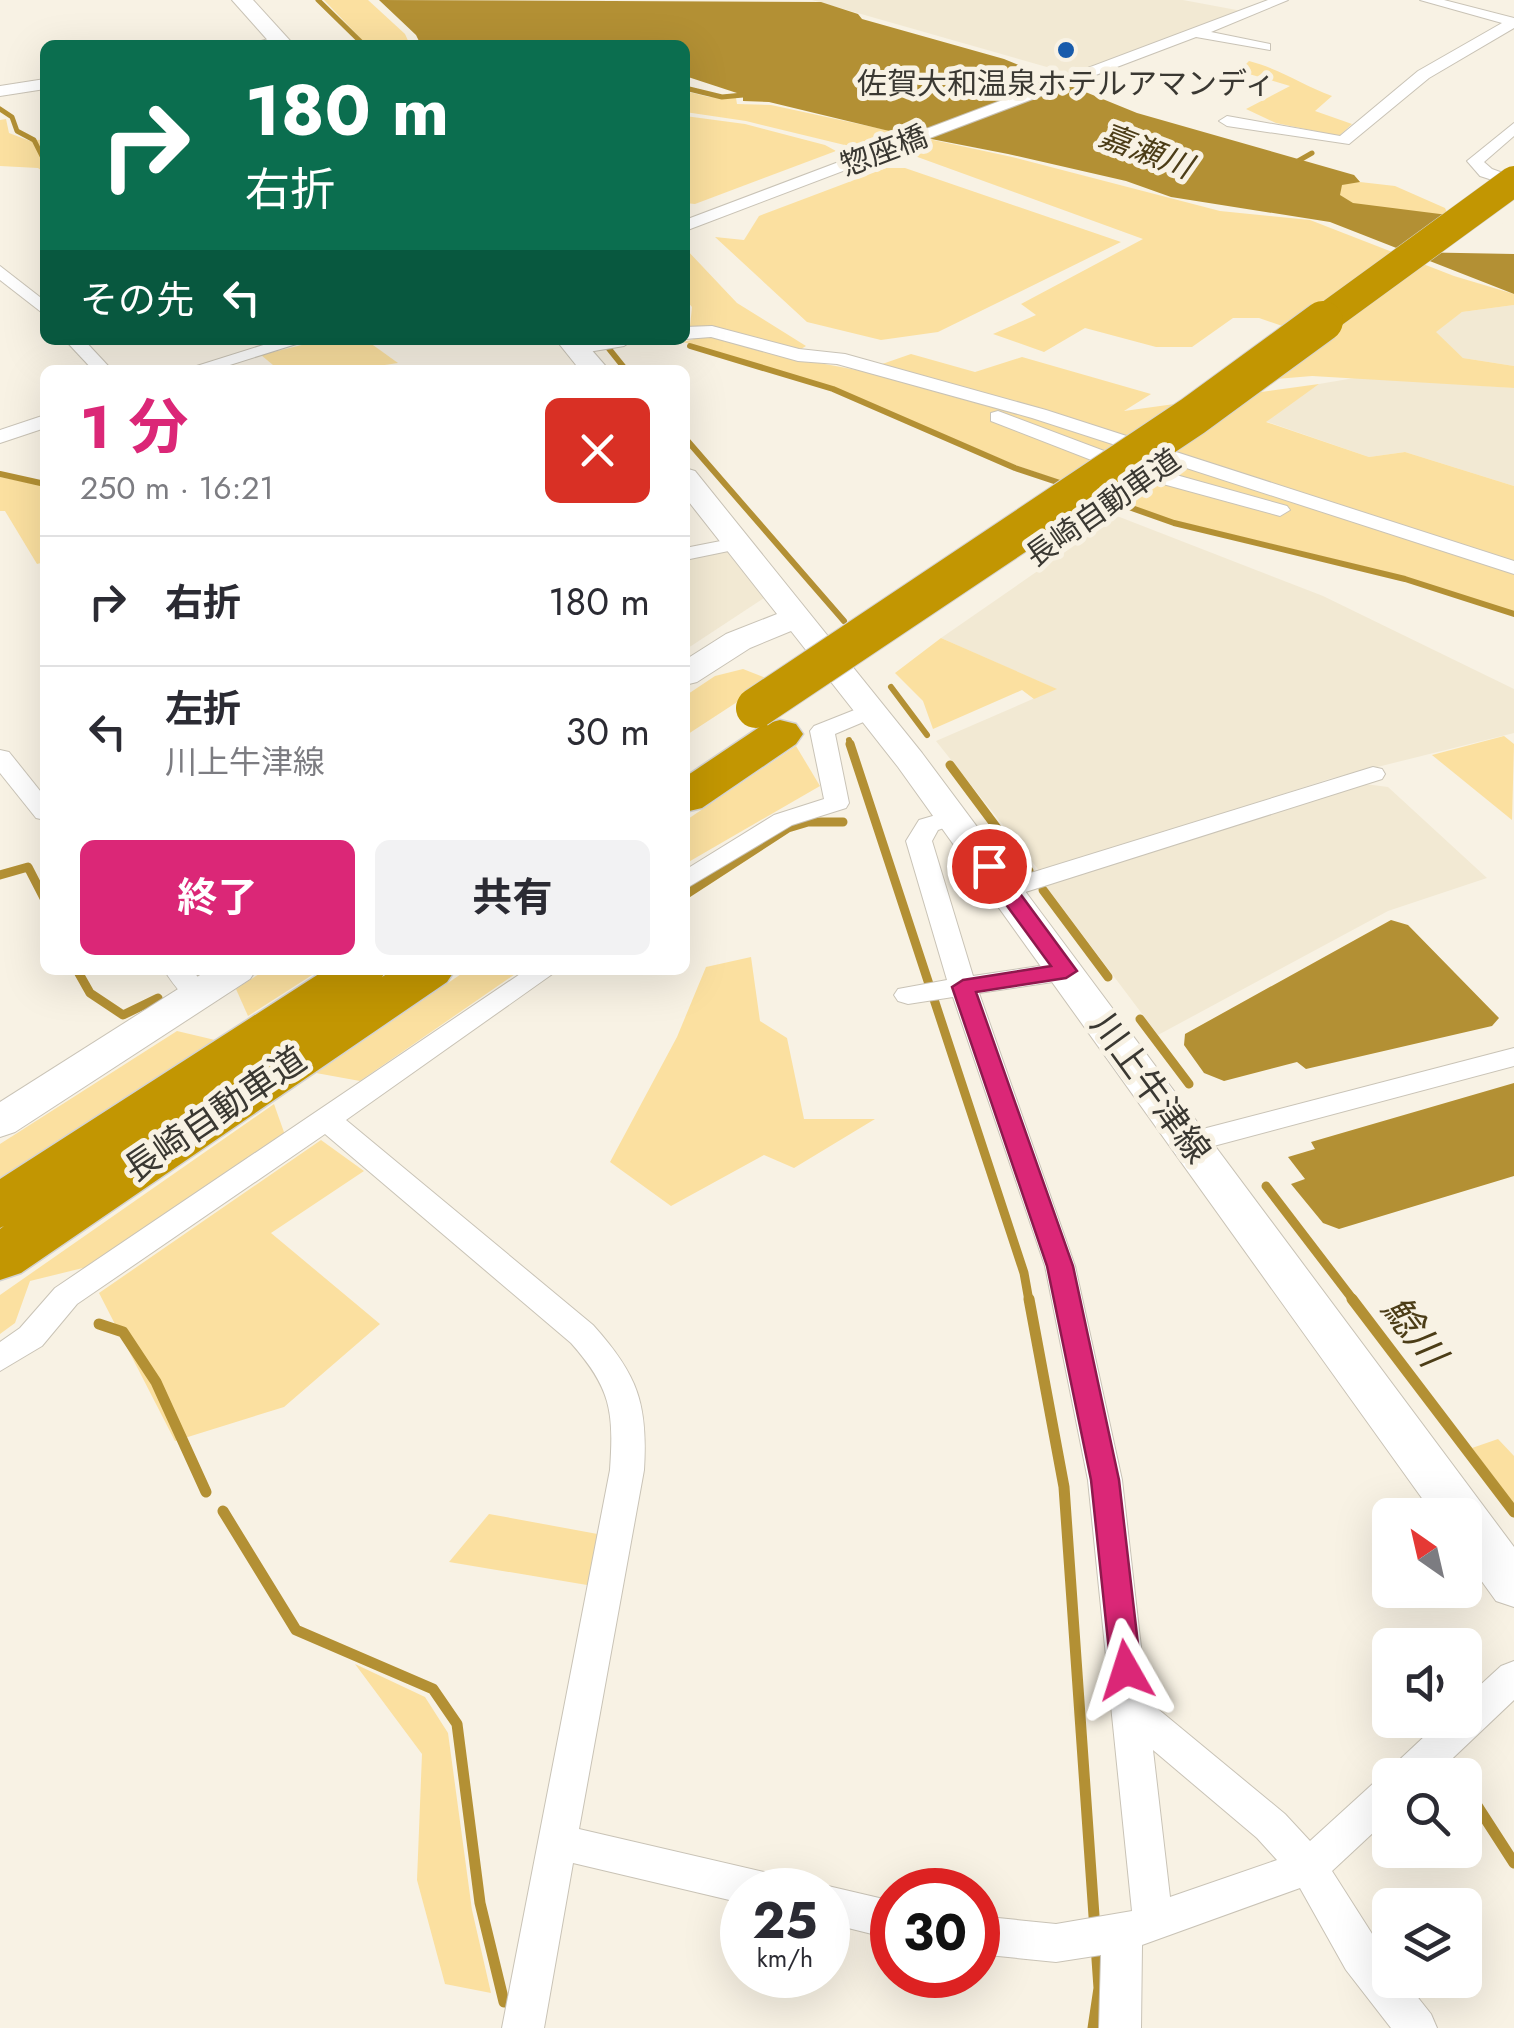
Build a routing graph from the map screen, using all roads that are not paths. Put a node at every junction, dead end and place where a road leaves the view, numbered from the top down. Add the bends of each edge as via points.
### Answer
1 (242, 0) edge
2 (1281, 0) edge
3 (1428, 0) edge
4 (1514, 23) edge
5 (1195, 33) junction
6 (279, 40) edge
7 (1264, 47) dead end
8 (40, 85) edge
9 (0, 91) edge
10 (1227, 122) dead end
11 (1514, 128) edge
12 (1514, 181) edge
13 (1514, 207) edge
14 (690, 224) edge
15 (0, 272) edge
16 (40, 306) edge
17 (690, 333) edge
18 (79, 345) edge
19 (282, 345) edge
20 (98, 365) edge
21 (211, 365) edge
22 (40, 423) edge
23 (0, 438) edge
24 (690, 484) edge
25 (740, 544) junction
26 (690, 553) edge
27 (1514, 568) edge
28 (794, 618) junction
29 (690, 672) edge
30 (872, 710) junction
31 (768, 721) junction
32 (690, 754) edge
33 (0, 757) edge
34 (1373, 774) dead end
35 (37, 790) edge
36 (690, 793) edge
37 (953, 818) junction
38 (690, 878) edge
39 (1007, 890) junction
40 (1066, 971) junction
41 (216, 975) edge
42 (353, 975) edge
43 (422, 975) edge
44 (538, 975) edge
45 (188, 982) edge
46 (963, 987) junction
47 (908, 994) dead end
48 (1514, 1057) edge
49 (326, 1119) junction
50 (0, 1122) edge
51 (1191, 1142) junction
52 (0, 1208) edge
53 (0, 1258) edge
54 (0, 1359) edge
55 (1450, 1498) edge
56 (1482, 1542) edge
57 (1514, 1586) edge
58 (1514, 1677) edge
59 (1130, 1708) junction
60 (1426, 1758) edge
61 (1372, 1809) edge
62 (559, 1842) junction
63 (1309, 1867) junction
64 (720, 1880) edge
65 (1137, 1927) junction
66 (1000, 1937) edge
67 (523, 2028) edge
68 (1120, 2028) edge
69 (1416, 2028) edge

1 - 6 main road
2 - 5 street, 惣座橋
3 - 4 street
4 - 10 street via 1380,107 1344,142
5 - 7 street
5 - 14 street, 惣座橋
8 - 9 street
11 - 12 street via 1474,161 1491,176
12 - 31 highway, 長崎自動車道, bridge
13 - 31 highway, 長崎自動車道 via 1234,418
15 - 16 street
17 - 27 street via 838,358 1039,414
18 - 20 street
19 - 21 street
22 - 23 street
24 - 25 main road, 川上牛津線
25 - 26 street
25 - 28 main road, 川上牛津線
28 - 29 main road via 738,640
28 - 30 main road, 川上牛津線
30 - 37 main road, 川上牛津線
30 - 38 street via 822,731 837,803 783,820
31 - 32 highway, 長崎自動車道
31 - 36 highway, 長崎自動車道
33 - 35 street
34 - 39 street
37 - 39 main road, 川上牛津線
37 - 46 street via 928,824 919,841
39 - 40 main road, 川上牛津線
40 - 46 street
40 - 51 main road, 川上牛津線
41 - 45 main road
42 - 52 highway, 長崎自動車道
43 - 53 highway, 長崎自動車道
44 - 49 street
45 - 50 main road
46 - 47 street
46 - 59 street via 1060,1266 1105,1480
48 - 51 street
49 - 54 street via 66,1296 31,1337
49 - 62 street via 582,1334 625,1391 628,1470
51 - 55 main road, 川上牛津線
56 - 57 main road, 川上牛津線
58 - 60 street
59 - 63 street via 1271,1826
59 - 65 street
61 - 63 street
62 - 64 street
62 - 67 street
63 - 65 street
63 - 69 street via 1360,1956
65 - 66 street via 1056,1942
65 - 68 street

